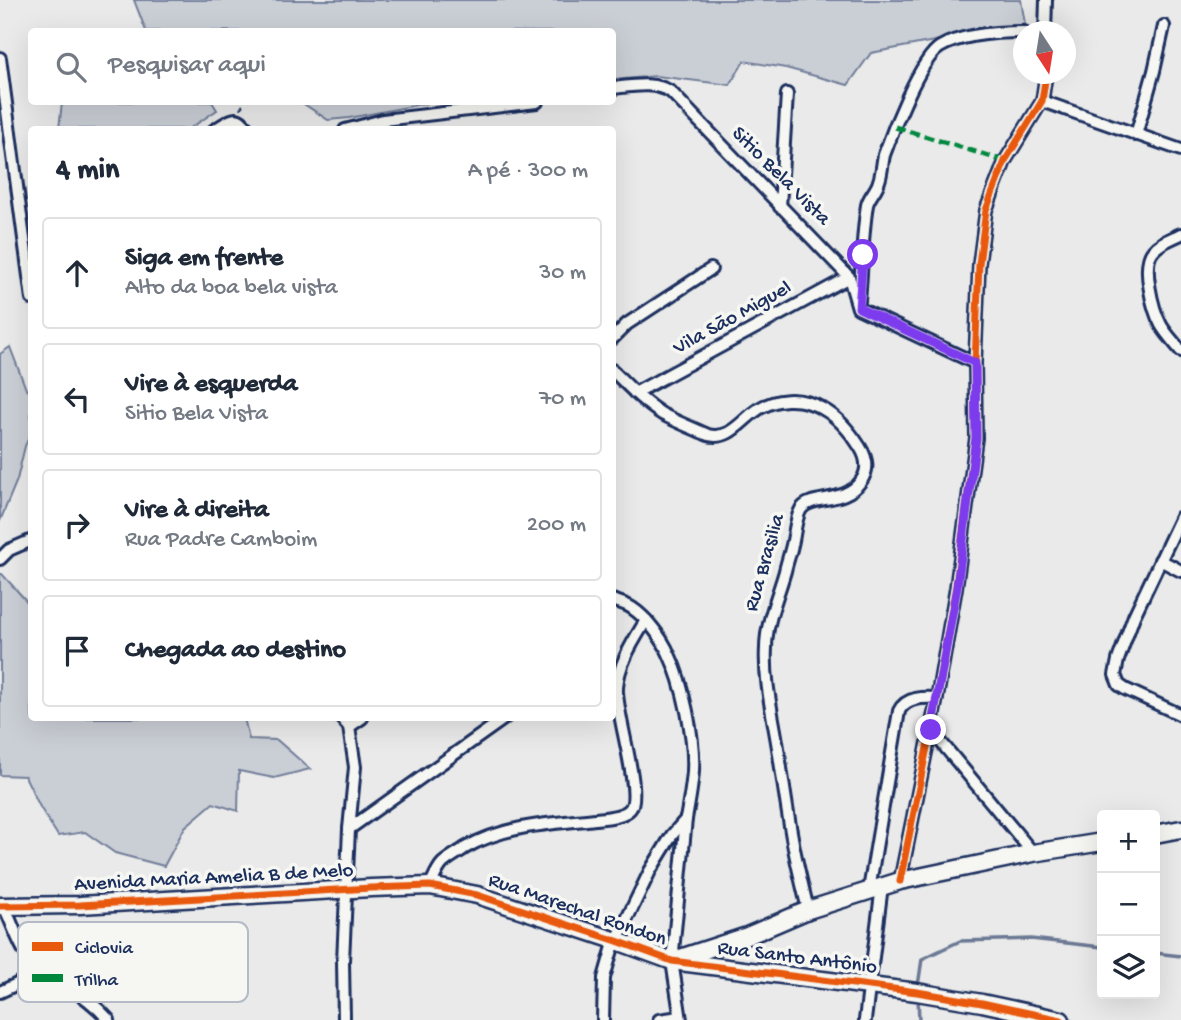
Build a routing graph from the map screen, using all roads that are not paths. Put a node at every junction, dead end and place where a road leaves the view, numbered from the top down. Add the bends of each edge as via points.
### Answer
1 (1046, 0) edge
2 (1045, 21) edge
3 (1164, 26) dead end
4 (1013, 33) edge
5 (0, 58) edge
6 (1045, 84) edge
7 (616, 88) edge
8 (788, 94) dead end
9 (1042, 101) junction
10 (511, 105) edge
11 (220, 126) edge
12 (246, 126) edge
13 (360, 126) edge
14 (1136, 135) junction
15 (1181, 150) edge
16 (780, 207) junction
17 (1181, 234) edge
18 (28, 269) edge
19 (711, 269) dead end
20 (849, 277) junction
21 (859, 308) junction
22 (616, 335) edge
23 (1181, 351) edge
24 (975, 363) junction
25 (616, 374) edge
26 (635, 393) junction
27 (1181, 517) edge
28 (28, 542) edge
29 (0, 559) edge
30 (1160, 560) junction
31 (1181, 571) edge
32 (616, 602) edge
33 (646, 620) junction
34 (937, 698) junction
35 (1181, 715) edge
36 (344, 721) edge
37 (358, 721) edge
38 (501, 721) edge
39 (349, 727) junction
40 (931, 730) junction
41 (686, 819) junction
42 (349, 829) junction
43 (1181, 829) edge
44 (1160, 833) edge
45 (1097, 843) edge
46 (1033, 853) junction
47 (901, 881) junction
48 (430, 886) junction
49 (875, 888) junction
50 (347, 890) junction
51 (2, 906) edge
52 (808, 910) junction
53 (18, 937) edge
54 (617, 941) junction
55 (672, 961) junction
56 (18, 983) edge
57 (870, 986) junction
58 (0, 992) edge
59 (90, 1002) edge
60 (987, 1004) junction
61 (680, 1019) edge
62 (109, 1020) edge
63 (344, 1020) edge
64 (603, 1020) edge
65 (659, 1020) edge
66 (865, 1020) edge
67 (1015, 1020) edge
68 (1061, 1020) edge

1 - 2 street
3 - 14 street
4 - 21 street via 958,40 940,47 922,68 868,201
5 - 18 street
6 - 9 street
7 - 16 street, Sitio Bela Vista via 651,85 671,92
8 - 16 street
9 - 14 street
9 - 24 street via 1005,161 985,210
10 - 13 street
11 - 12 street via 237,118
14 - 15 street
16 - 20 street, Sitio Bela Vista
17 - 23 street via 1152,251 1148,270 1158,320
19 - 22 street
20 - 21 street, Sitio Bela Vista
20 - 26 street, Vila São Miguel
21 - 24 street
24 - 34 street via 976,438
25 - 26 street
26 - 52 street, Rua Brasilia via 662,414 714,436 735,429 764,406 790,400 810,402 850,433 862,450 867,466 857,487 848,494 806,505 799,513 765,648 793,844
27 - 30 street
28 - 29 street
30 - 31 street
30 - 35 street via 1134,616 1115,675 1125,689
32 - 33 street
33 - 41 street via 669,653 689,726 694,769
33 - 48 street via 625,659 616,689 633,788 630,810 479,840 445,861
34 - 40 street
34 - 49 street via 912,700 899,711
36 - 39 street
37 - 39 street
38 - 42 street
39 - 42 street via 355,767
40 - 46 street
40 - 47 street
41 - 54 street via 650,871
41 - 55 street
42 - 50 street
43 - 44 street
45 - 46 street
46 - 47 street
47 - 49 street
48 - 50 street, Avenida Maria Amelia B de Melo
48 - 54 street, Rua Marechal Rondon via 477,895
49 - 52 street
49 - 57 street
50 - 51 street, Avenida Maria Amelia B de Melo
50 - 63 street
51 - 53 street
52 - 55 street
54 - 55 street, Rua Marechal Rondon
54 - 64 street via 604,978
55 - 57 street, Rua Santo Antônio
55 - 61 street
56 - 58 street
57 - 60 street, Rua Santo Antônio
57 - 66 street
59 - 62 street
60 - 67 street
60 - 68 street, Rua Santo Antônio
61 - 65 street

